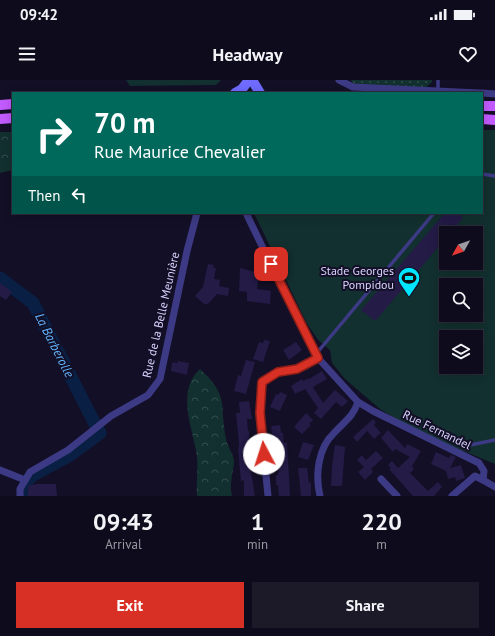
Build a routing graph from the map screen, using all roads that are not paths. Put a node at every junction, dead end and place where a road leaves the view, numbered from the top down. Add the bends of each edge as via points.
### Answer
1 (249, 80) edge
2 (252, 80) edge
3 (339, 80) edge
4 (438, 80) edge
5 (237, 92) edge
6 (259, 92) edge
7 (438, 92) joint
8 (483, 93) edge
9 (495, 94) edge
10 (12, 104) edge
11 (0, 105) edge
12 (483, 106) edge
13 (495, 106) edge
14 (0, 118) edge
15 (12, 118) edge
16 (483, 119) edge
17 (495, 120) edge
18 (483, 174) edge
19 (495, 176) edge
20 (197, 214) edge
21 (246, 214) edge
22 (433, 214) edge
23 (317, 356) junction
24 (358, 402) junction
25 (495, 440) edge
26 (465, 446) dead end
27 (0, 470) edge
28 (381, 479) dead end
29 (25, 480) junction
30 (483, 480) junction
31 (495, 487) edge
32 (20, 496) edge
33 (268, 496) edge
34 (320, 496) edge
35 (397, 496) edge
36 (452, 496) edge

1 - 5 street
2 - 6 street
3 - 7 street via 352,87
4 - 7 lane
8 - 9 street
10 - 11 main road
12 - 13 main road
14 - 15 main road
16 - 17 main road
18 - 19 lane
20 - 29 street, Rue de la Belle Meunière via 160,380 148,395 111,416 68,450 30,472
21 - 23 street, Rue Fernandel
22 - 23 lane
23 - 24 street, Rue Fernandel
23 - 33 street via 297,369 278,372 262,382 260,413
24 - 30 street, Rue Fernandel via 479,463 484,471
24 - 34 street via 354,414 333,434 322,449 318,469
25 - 26 lane
27 - 29 street
28 - 35 street
29 - 32 street via 20,489
30 - 31 street
30 - 36 street via 475,476

